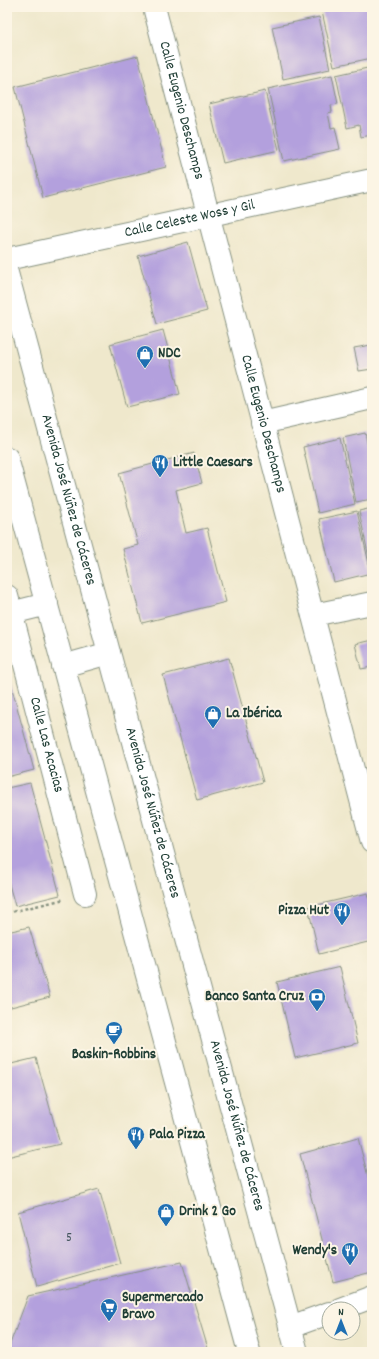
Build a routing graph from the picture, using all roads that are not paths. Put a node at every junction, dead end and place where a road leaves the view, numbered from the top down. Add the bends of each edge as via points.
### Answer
1 (160, 8) edge
2 (372, 180) edge
3 (208, 216) junction
4 (7, 259) edge
5 (7, 273) edge
6 (372, 398) edge
7 (262, 423) junction
8 (7, 458) edge
9 (372, 603) edge
10 (47, 604) junction
11 (8, 608) edge
12 (313, 615) junction
13 (109, 653) junction
14 (64, 666) junction
15 (367, 803) edge
16 (372, 842) edge
17 (85, 894) dead end
18 (372, 1297) edge
19 (361, 1301) edge
20 (321, 1316) edge
21 (290, 1327) junction
22 (249, 1352) edge
23 (297, 1352) edge

1 - 3 main road, Calle Eugenio Deschamps
2 - 3 main road, Calle Celeste Woss y Gil
3 - 4 main road, Calle Celeste Woss y Gil
3 - 7 main road, Calle Eugenio Deschamps
5 - 13 main road, Avenida José Núñez de Cáceres
6 - 7 main road
7 - 12 main road, Calle Eugenio Deschamps
8 - 10 main road
9 - 12 main road
10 - 11 main road
10 - 14 main road
11 - 17 main road, Calle Las Acacias
12 - 15 main road, Calle Eugenio Deschamps
13 - 14 main road
13 - 21 main road, Avenida José Núñez de Cáceres
14 - 22 main road
15 - 16 main road, Calle Eugenio Deschamps
18 - 19 main road
20 - 21 main road
21 - 23 main road, Avenida José Núñez de Cáceres

